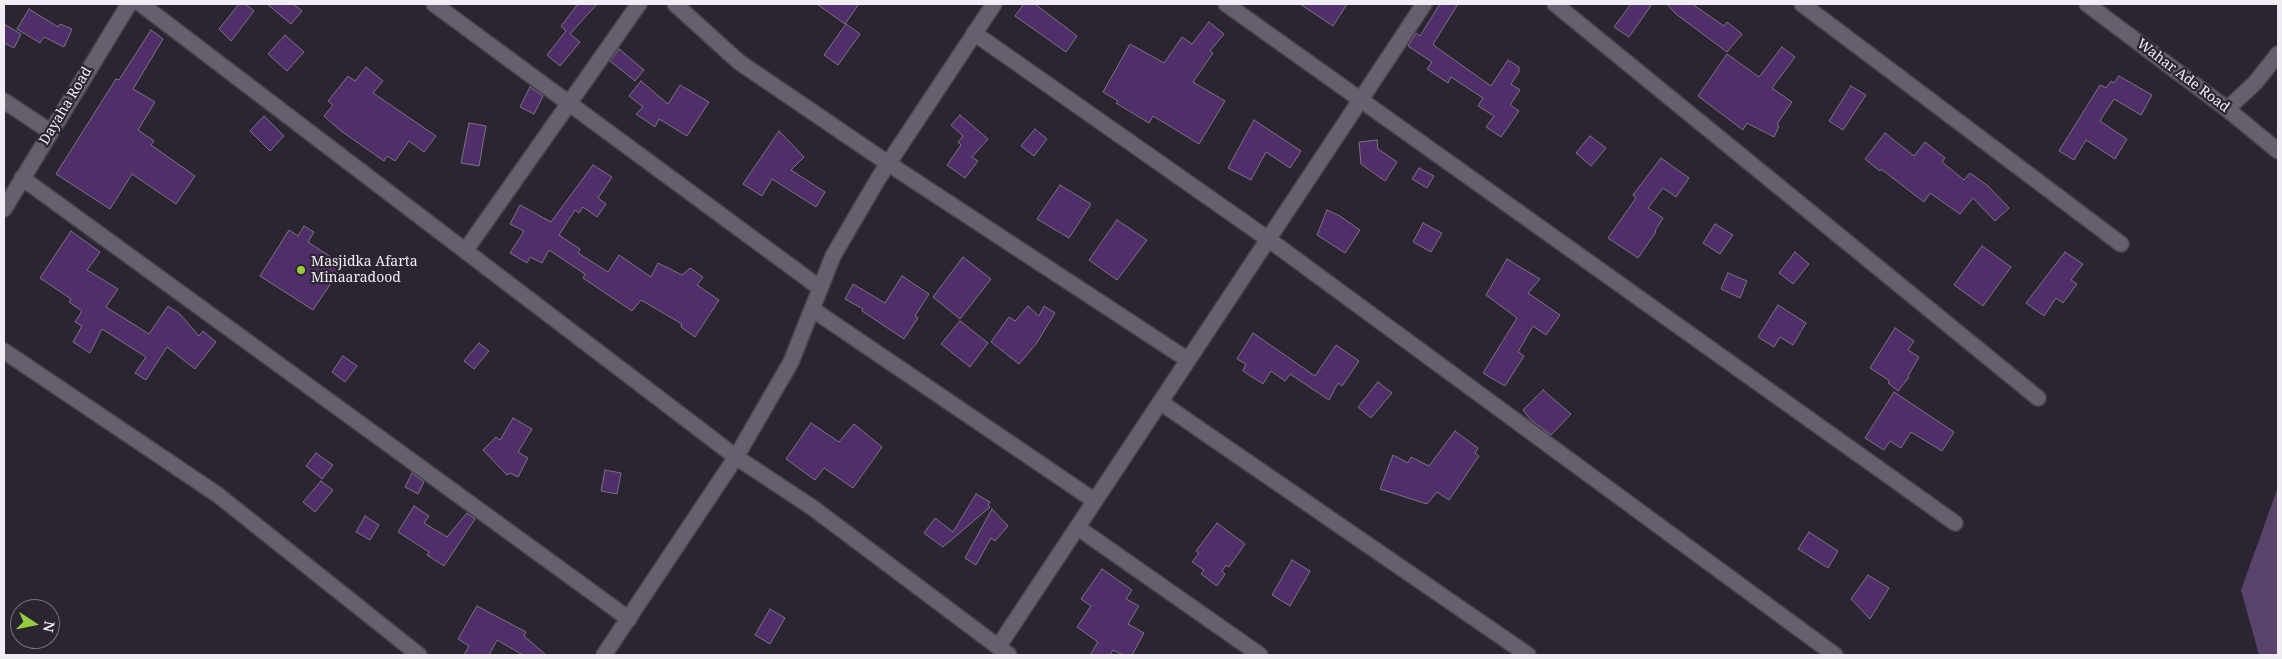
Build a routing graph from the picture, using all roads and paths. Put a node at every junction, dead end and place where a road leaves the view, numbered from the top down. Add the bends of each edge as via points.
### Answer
1 (129, 4) edge
2 (140, 4) edge
3 (434, 4) edge
4 (639, 4) edge
5 (675, 4) edge
6 (1226, 4) edge
7 (1424, 4) edge
8 (1555, 4) edge
9 (1802, 4) edge
10 (2087, 4) edge
11 (990, 5) edge
12 (974, 33) junction
13 (2278, 54) edge
14 (1360, 100) junction
15 (4, 101) edge
16 (569, 103) junction
17 (2227, 109) junction
18 (51, 132) junction
19 (2278, 151) edge
20 (889, 164) junction
21 (22, 178) junction
22 (4, 209) edge
23 (1268, 239) junction
24 (2121, 244) dead end
25 (465, 251) junction
26 (820, 288) junction
27 (812, 308) junction
28 (4, 351) edge
29 (1188, 360) junction
30 (2038, 398) dead end
31 (1160, 402) junction
32 (736, 457) junction
33 (1095, 501) junction
34 (1955, 524) dead end
35 (1077, 527) junction
36 (629, 619) junction
37 (1004, 651) edge
38 (419, 655) edge
39 (604, 655) edge
40 (1260, 655) edge
41 (1528, 655) edge
42 (1835, 655) edge

1 - 18 street, Dayaha Road
2 - 25 street
3 - 16 street
4 - 16 street
5 - 20 street via 739,62
6 - 14 street
7 - 14 street
8 - 30 street
9 - 24 street
10 - 17 street, Wahar Ade Road
11 - 12 street
12 - 20 street
12 - 23 street
13 - 17 street via 2255,83
14 - 23 street
14 - 34 street
15 - 18 street
16 - 25 street
16 - 26 street
17 - 19 street, Wahar Ade Road
18 - 21 street, Dayaha Road
20 - 26 street via 833,256
20 - 29 street
21 - 22 street, Dayaha Road
21 - 36 street
23 - 29 street
23 - 42 street
25 - 32 street
26 - 27 street
27 - 32 street via 791,362
27 - 33 street
28 - 38 street via 218,495
29 - 31 street
31 - 33 street
31 - 41 street
32 - 36 street
32 - 37 street via 813,508
33 - 35 street
35 - 37 street
35 - 40 street
36 - 39 street

